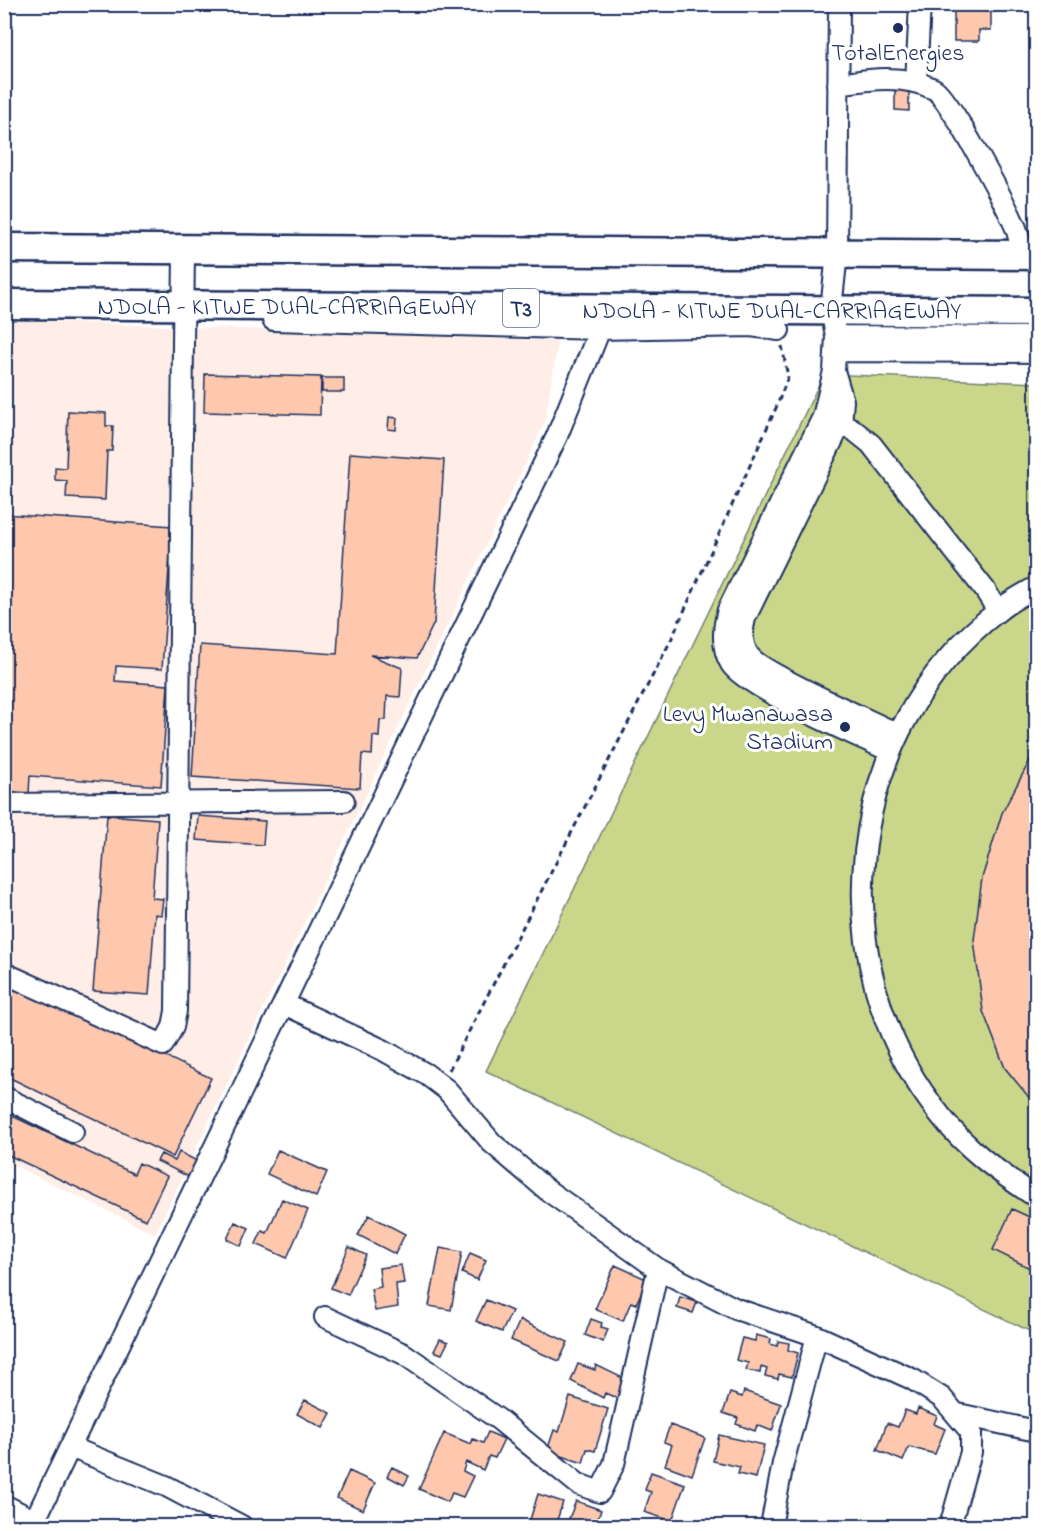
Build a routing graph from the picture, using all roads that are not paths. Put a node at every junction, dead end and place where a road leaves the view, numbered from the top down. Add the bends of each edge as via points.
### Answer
1 (839, 4) edge
2 (920, 4) edge
3 (916, 82) junction
4 (838, 84) junction
5 (4, 248) edge
6 (183, 249) junction
7 (837, 254) junction
8 (1030, 255) edge
9 (4, 304) edge
10 (183, 311) junction
11 (1036, 312) edge
12 (603, 319) junction
13 (779, 330) road end
14 (834, 332) junction
15 (1036, 337) edge
16 (1036, 352) edge
17 (832, 420) junction
18 (1036, 587) edge
19 (998, 610) junction
20 (893, 743) junction
21 (344, 801) dead end
22 (178, 803) junction
23 (4, 804) edge
24 (4, 973) edge
25 (285, 1004) junction
26 (4, 1097) edge
27 (73, 1132) dead end
28 (1036, 1197) edge
29 (658, 1269) junction
30 (325, 1317) dead end
31 (817, 1336) junction
32 (958, 1414) junction
33 (1036, 1431) edge
34 (70, 1447) junction
35 (4, 1505) edge
36 (33, 1524) edge
37 (242, 1527) edge
38 (771, 1527) edge
39 (950, 1527) edge

1 - 4 street
2 - 3 street
3 - 4 street via 876,78
3 - 8 street via 937,90 959,123
4 - 7 street
5 - 6 highway
6 - 7 highway
6 - 10 street
7 - 8 highway
7 - 14 street
9 - 10 highway, NDOLA - KITWE DUAL-CARRIAGEWAY / T3
10 - 12 highway, NDOLA - KITWE DUAL-CARRIAGEWAY / T3
10 - 22 street
11 - 14 highway, NDOLA - KITWE DUAL-CARRIAGEWAY / T3
12 - 13 street
12 - 14 highway, NDOLA - KITWE DUAL-CARRIAGEWAY / T3
12 - 25 street via 557,436
14 - 15 street
14 - 16 street
14 - 17 street via 834,371 843,401
17 - 19 street via 872,444
17 - 20 street via 745,618 743,641 748,654 766,670
18 - 19 street
19 - 20 street via 954,652 919,697
20 - 28 street via 866,836 861,902 871,978 898,1050 940,1115 994,1170
21 - 22 street
22 - 23 street
22 - 24 street via 176,1011 163,1045
25 - 29 street via 403,1060 440,1084 500,1150 556,1196
25 - 34 street
26 - 27 street
29 - 30 street via 614,1464 600,1492 578,1484 498,1419 404,1354
29 - 31 street via 736,1309
31 - 32 street via 912,1379 942,1398
31 - 38 street via 783,1462
32 - 33 street
32 - 39 street via 971,1432 972,1452
34 - 36 street
34 - 37 street via 166,1486
35 - 36 street

